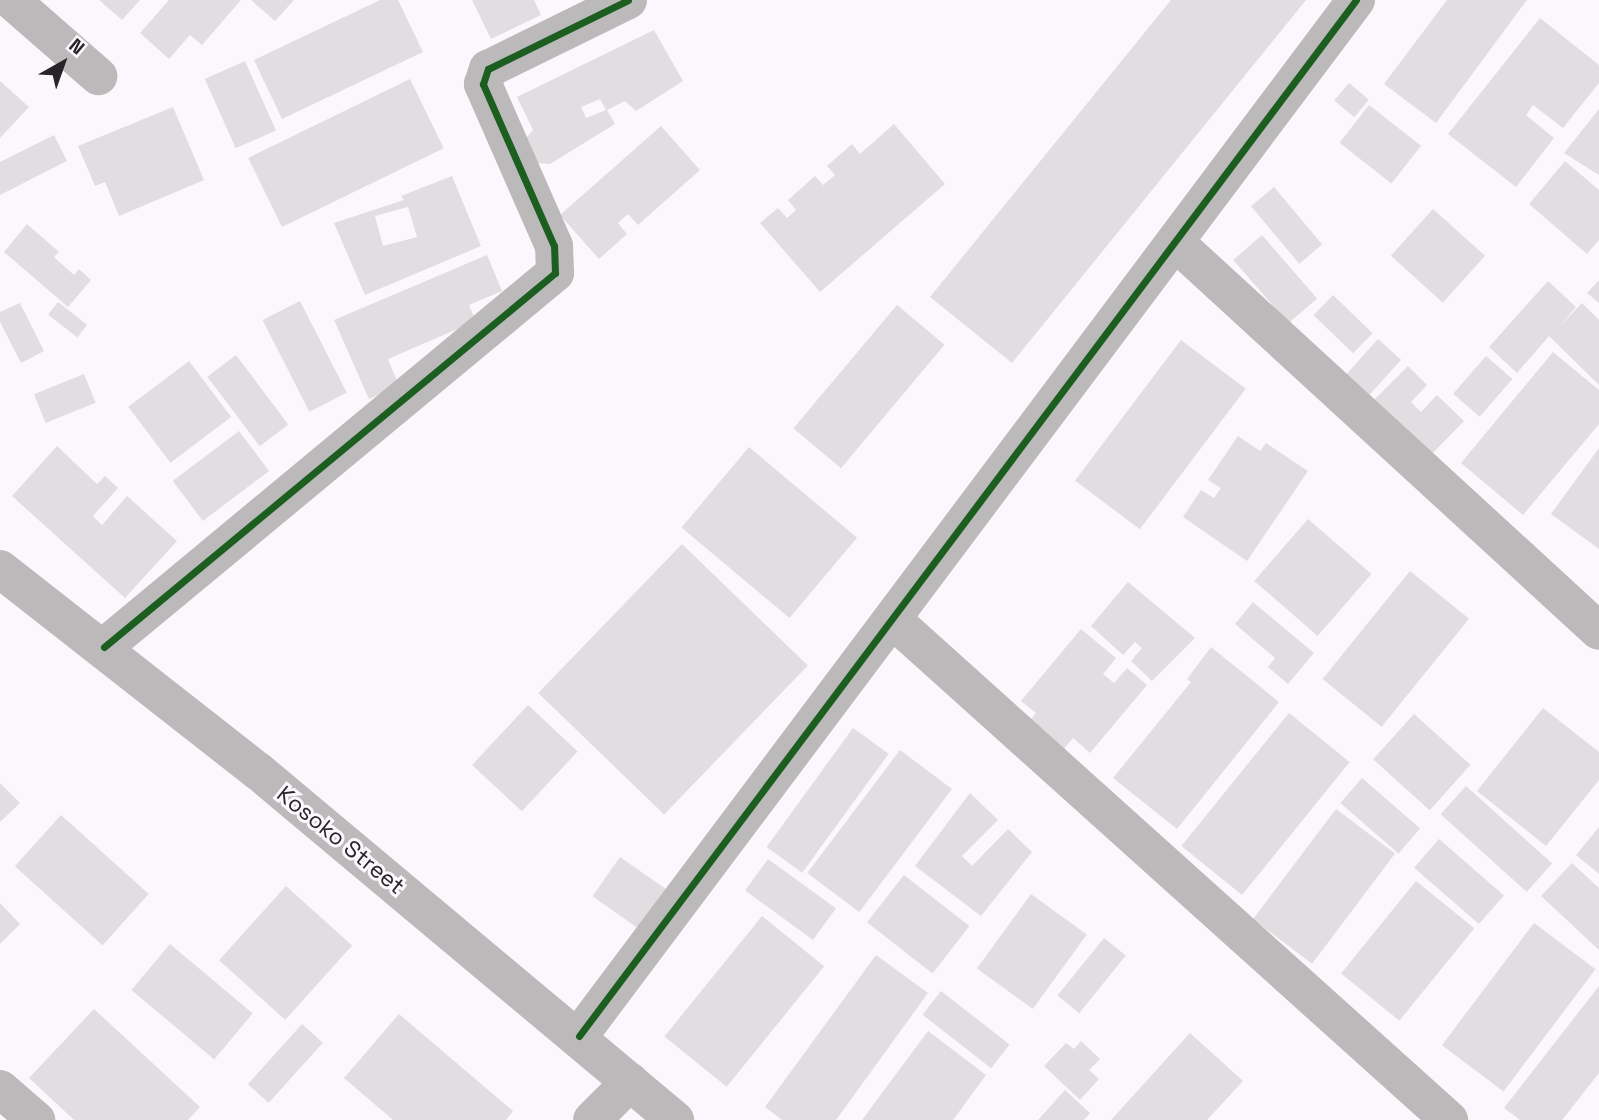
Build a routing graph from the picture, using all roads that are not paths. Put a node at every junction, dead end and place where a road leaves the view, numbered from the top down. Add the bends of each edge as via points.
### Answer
1 (11, 0) edge
2 (628, 0) edge
3 (1356, 0) edge
4 (98, 76) dead end
5 (1175, 242) junction
6 (0, 569) edge
7 (893, 620) junction
8 (1599, 631) edge
9 (104, 647) junction
10 (579, 1036) junction
11 (630, 1082) junction
12 (0, 1089) edge
13 (36, 1120) edge
14 (592, 1120) edge
15 (675, 1120) edge
16 (1449, 1120) edge

1 - 4 street
2 - 9 street via 488,69 483,84 554,246 555,273
3 - 5 street
5 - 7 street
5 - 8 street
6 - 9 street, Kosoko Street
7 - 10 street
7 - 16 street
9 - 10 street, Kosoko Street
10 - 11 street, Kosoko Street
11 - 14 street
11 - 15 street, Kosoko Street
12 - 13 street

